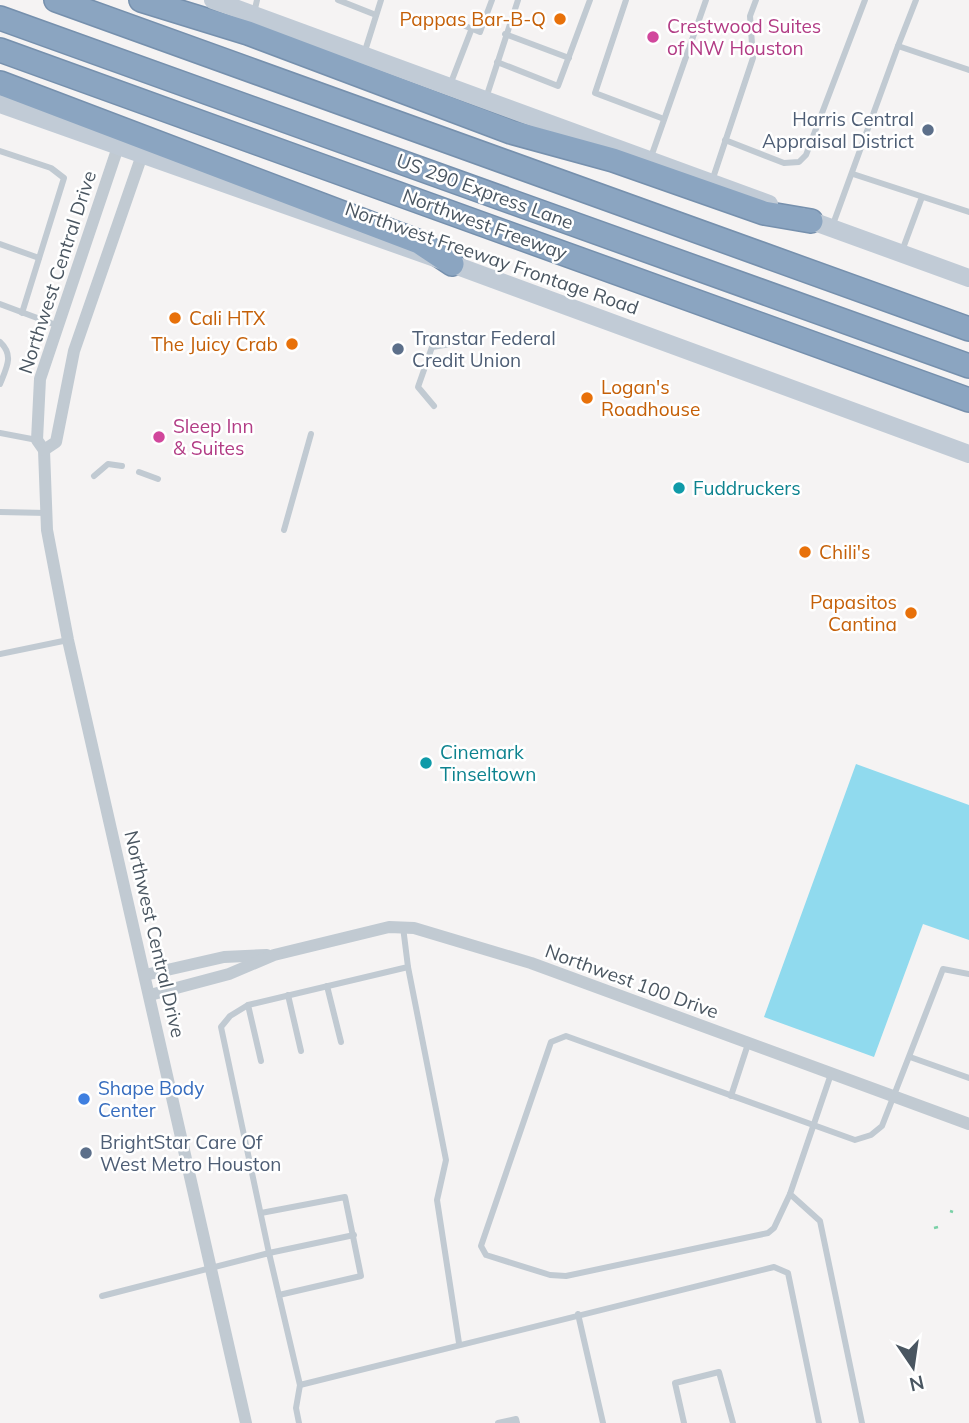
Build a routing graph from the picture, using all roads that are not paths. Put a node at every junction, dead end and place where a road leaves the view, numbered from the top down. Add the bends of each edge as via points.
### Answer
1 (56, 0) edge
2 (141, 0) edge
3 (214, 0) edge
4 (338, 0) edge
5 (381, 0) edge
6 (492, 0) edge
7 (518, 0) edge
8 (590, 0) edge
9 (626, 0) edge
10 (706, 0) edge
11 (756, 0) edge
12 (865, 0) edge
13 (916, 0) edge
14 (255, 7) edge
15 (376, 15) junction
16 (0, 18) edge
17 (448, 19) dead end
18 (472, 28) junction
19 (505, 34) junction
20 (898, 46) junction
21 (0, 50) edge
22 (364, 54) junction
23 (569, 58) junction
24 (497, 62) junction
25 (969, 70) edge
26 (0, 83) edge
27 (450, 85) junction
28 (485, 99) junction
29 (0, 104) edge
30 (664, 119) junction
31 (725, 140) junction
32 (118, 147) junction
33 (0, 151) edge
34 (142, 155) junction
35 (650, 159) junction
36 (853, 174) junction
37 (712, 181) junction
38 (922, 197) junction
39 (969, 212) edge
40 (821, 225) junction
41 (0, 244) edge
42 (901, 253) junction
43 (40, 258) junction
44 (452, 264) junction
45 (969, 278) edge
46 (0, 304) edge
47 (62, 309) junction
48 (22, 313) junction
49 (84, 318) junction
50 (56, 325) junction
51 (969, 329) edge
52 (0, 342) edge
53 (457, 343) dead end
54 (969, 366) edge
55 (0, 384) edge
56 (969, 400) edge
57 (434, 406) dead end
58 (0, 433) edge
59 (311, 434) dead end
60 (41, 445) junction
61 (969, 454) edge
62 (122, 466) dead end
63 (139, 472) dead end
64 (94, 476) dead end
65 (158, 479) dead end
66 (0, 512) edge
67 (47, 513) junction
68 (284, 530) dead end
69 (68, 640) junction
70 (0, 654) edge
71 (402, 927) junction
72 (274, 955) junction
73 (408, 967) junction
74 (969, 974) edge
75 (145, 975) junction
76 (327, 986) junction
77 (150, 995) junction
78 (288, 995) junction
79 (248, 1005) junction
80 (341, 1042) dead end
81 (748, 1044) junction
82 (301, 1051) dead end
83 (910, 1058) junction
84 (261, 1061) dead end
85 (831, 1074) junction
86 (969, 1078) edge
87 (731, 1096) junction
88 (895, 1097) junction
89 (969, 1124) edge
90 (813, 1125) junction
91 (790, 1194) junction
92 (261, 1213) junction
93 (354, 1235) junction
94 (269, 1253) junction
95 (211, 1269) junction
96 (279, 1295) junction
97 (102, 1296) dead end
98 (578, 1314) junction
99 (459, 1343) junction
100 (300, 1385) junction
101 (246, 1423) edge
102 (299, 1423) edge
103 (498, 1423) edge
104 (517, 1423) edge
105 (603, 1423) edge
106 (684, 1423) edge
107 (733, 1423) edge
108 (819, 1423) edge
109 (862, 1423) edge

1 - 51 highway
2 - 40 highway via 248,33 512,132 613,160 764,213
3 - 14 main road
4 - 15 lane
5 - 15 lane
6 - 18 lane via 481,32
7 - 19 lane
8 - 23 lane
9 - 30 lane via 595,93
10 - 30 lane
11 - 31 lane via 750,16 753,58
12 - 31 lane via 806,155 799,162 784,163
13 - 20 lane
14 - 22 main road
15 - 22 lane
16 - 54 highway, US 290 Express Lane
17 - 18 lane
18 - 27 lane
19 - 23 lane
19 - 24 lane
20 - 25 lane
20 - 36 lane
21 - 56 highway, Northwest Freeway
22 - 27 main road
23 - 24 lane via 558,86
24 - 28 lane
26 - 44 highway via 419,242
27 - 28 main road
28 - 35 main road
29 - 32 main road, Northwest Freeway Frontage Road
30 - 35 lane
31 - 37 lane
32 - 34 main road, Northwest Freeway Frontage Road
32 - 47 street, Northwest Central Drive
33 - 43 lane via 64,178
34 - 44 main road, Northwest Freeway Frontage Road
34 - 49 street, Northwest Central Drive
35 - 37 main road
36 - 38 lane
36 - 40 lane
37 - 40 main road
38 - 39 lane
38 - 42 lane
40 - 42 main road
41 - 43 lane
42 - 45 main road
43 - 48 lane
44 - 61 main road, Northwest Freeway Frontage Road
46 - 48 lane
47 - 49 street
47 - 50 street, Northwest Central Drive
48 - 50 lane
49 - 60 street, Northwest Central Drive via 56,442
50 - 60 street, Northwest Central Drive via 40,379
52 - 55 lane via 9,357
53 - 57 lane via 432,347 418,387
58 - 60 lane
59 - 68 lane
60 - 67 street, Northwest Central Drive
62 - 64 lane via 108,464
63 - 65 lane
66 - 67 lane
67 - 69 street, Northwest Central Drive
69 - 70 lane
69 - 75 street, Northwest Central Drive
71 - 72 street, Northwest 100 Drive
71 - 73 lane
71 - 81 street, Northwest 100 Drive via 437,933 531,963
72 - 75 street, Northwest 100 Drive via 224,957
72 - 77 street, Northwest 100 Drive via 229,974
73 - 76 lane
73 - 99 lane via 446,1160 437,1200
74 - 83 lane via 943,969
75 - 77 street, Northwest Central Drive
76 - 78 lane
76 - 80 lane
77 - 95 street, Northwest Central Drive
78 - 79 lane
78 - 82 lane
79 - 84 lane
79 - 92 lane via 221,1027
81 - 85 street, Northwest 100 Drive
81 - 87 lane
83 - 86 lane
83 - 88 lane
85 - 88 street, Northwest 100 Drive
85 - 90 lane
87 - 90 lane
87 - 91 lane via 566,1036 551,1042 481,1246 486,1255 565,1276 768,1233
88 - 89 street, Northwest 100 Drive
88 - 90 lane via 882,1126 871,1135 855,1140
90 - 91 lane
91 - 109 lane via 820,1221
92 - 93 lane via 344,1195
92 - 94 lane
93 - 94 lane
93 - 96 lane via 361,1276
94 - 95 lane
94 - 96 lane
95 - 97 lane
95 - 101 street, Northwest Central Drive
96 - 100 lane
98 - 99 lane
98 - 105 lane
98 - 108 lane via 774,1266 788,1273
99 - 100 lane
100 - 102 lane
103 - 104 lane via 516,1419
106 - 107 lane via 675,1383 719,1372

